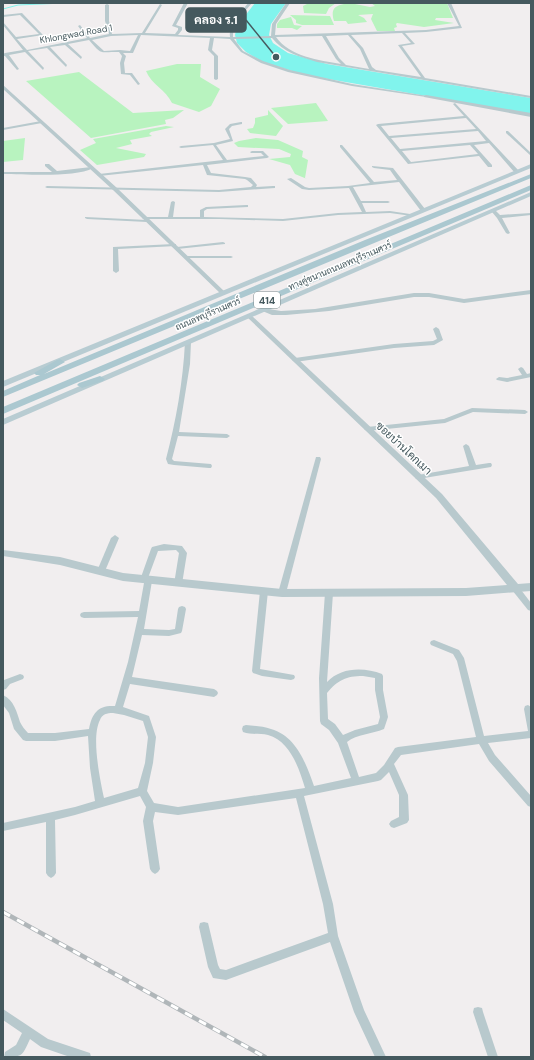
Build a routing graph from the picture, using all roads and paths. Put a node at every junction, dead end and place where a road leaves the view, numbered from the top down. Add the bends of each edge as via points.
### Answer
1 (186, 3) edge
2 (250, 3) edge
3 (288, 3) edge
4 (449, 3) edge
5 (106, 5) dead end
6 (160, 5) dead end
7 (3, 16) edge
8 (3, 23) edge
9 (80, 26) dead end
10 (402, 31) junction
11 (348, 33) junction
12 (141, 34) junction
13 (323, 34) junction
14 (111, 35) junction
15 (175, 36) junction
16 (273, 36) junction
17 (16, 38) junction
18 (89, 38) junction
19 (212, 38) junction
20 (234, 38) junction
21 (66, 44) junction
22 (48, 47) junction
23 (25, 52) junction
24 (120, 52) junction
25 (4, 55) edge
26 (81, 58) dead end
27 (66, 66) dead end
28 (345, 66) junction
29 (17, 69) dead end
30 (43, 69) dead end
31 (375, 71) junction
32 (216, 79) dead end
33 (424, 79) junction
34 (138, 84) dead end
35 (4, 89) edge
36 (426, 96) joint
37 (531, 97) edge
38 (455, 104) dead end
39 (531, 115) edge
40 (467, 118) junction
41 (41, 122) junction
42 (241, 123) dead end
43 (3, 129) edge
44 (478, 130) junction
45 (507, 132) dead end
46 (231, 136) junction
47 (237, 137) dead end
48 (388, 137) junction
49 (489, 142) junction
50 (214, 144) junction
51 (471, 144) junction
52 (341, 146) dead end
53 (181, 147) dead end
54 (399, 150) junction
55 (252, 152) dead end
56 (481, 155) junction
57 (531, 155) edge
58 (259, 158) junction
59 (226, 161) junction
60 (269, 163) dead end
61 (204, 164) junction
62 (47, 165) dead end
63 (490, 166) dead end
64 (531, 166) edge
65 (374, 167) dead end
66 (91, 168) junction
67 (517, 172) junction
68 (3, 173) edge
69 (56, 173) junction
70 (99, 175) junction
71 (531, 176) edge
72 (289, 179) dead end
73 (401, 181) junction
74 (373, 184) junction
75 (47, 187) dead end
76 (350, 187) junction
77 (531, 187) edge
78 (273, 188) dead end
79 (114, 189) junction
80 (252, 189) junction
81 (531, 194) edge
82 (482, 197) junction
83 (173, 202) dead end
84 (360, 202) junction
85 (388, 202) dead end
86 (246, 206) dead end
87 (423, 210) junction
88 (496, 211) junction
89 (364, 212) junction
90 (531, 214) edge
91 (410, 215) junction
92 (88, 218) dead end
93 (170, 218) junction
94 (202, 218) junction
95 (146, 219) junction
96 (508, 233) dead end
97 (368, 242) junction
98 (223, 243) dead end
99 (395, 246) junction
100 (175, 247) junction
101 (187, 257) junction
102 (231, 257) dead end
103 (292, 265) junction
104 (116, 271) dead end
105 (328, 281) junction
106 (531, 292) edge
107 (223, 293) junction
108 (263, 310) junction
109 (248, 316) junction
110 (436, 329) dead end
111 (188, 342) junction
112 (295, 360) junction
113 (60, 362) junction
114 (521, 369) dead end
115 (529, 376) edge
116 (100, 379) junction
117 (499, 379) dead end
118 (3, 384) edge
119 (3, 393) edge
120 (3, 411) edge
121 (525, 412) dead end
122 (3, 422) edge
123 (367, 429) junction
124 (176, 434) junction
125 (227, 436) dead end
126 (466, 446) dead end
127 (318, 459) dead end
128 (489, 465) dead end
129 (209, 466) dead end
130 (473, 467) junction
131 (418, 477) junction
132 (115, 538) dead end
133 (3, 553) edge
134 (101, 571) junction
135 (146, 581) junction
136 (178, 584) junction
137 (531, 587) edge
138 (514, 588) junction
139 (264, 591) junction
140 (282, 593) junction
141 (329, 593) junction
142 (531, 608) edge
143 (182, 609) dead end
144 (143, 614) junction
145 (84, 615) dead end
146 (140, 632) junction
147 (434, 643) dead end
148 (20, 677) dead end
149 (291, 677) dead end
150 (128, 680) junction
151 (3, 688) edge
152 (214, 693) dead end
153 (323, 693) junction
154 (3, 699) edge
155 (528, 709) dead end
156 (118, 710) junction
157 (531, 728) edge
158 (246, 729) dead end
159 (92, 732) junction
160 (531, 734) edge
161 (481, 740) junction
162 (342, 741) junction
163 (390, 764) junction
164 (357, 782) junction
165 (142, 791) junction
166 (311, 791) junction
167 (299, 793) junction
168 (100, 803) junction
169 (531, 803) edge
170 (151, 807) junction
171 (50, 816) junction
172 (394, 824) dead end
173 (3, 826) edge
174 (155, 869) dead end
175 (51, 874) dead end
176 (204, 928) dead end
177 (333, 936) junction
178 (478, 1012) dead end
179 (3, 1014) edge
180 (28, 1031) junction
181 (9, 1056) edge
182 (86, 1057) edge
183 (381, 1057) edge
184 (493, 1057) edge

1 - 15 street via 174,26 180,27
2 - 20 street via 234,24
3 - 16 street via 274,24
4 - 10 street, Khlongwad Road 1 via 461,27
5 - 14 street
6 - 12 street
7 - 17 street via 21,14 41,35
8 - 17 street
9 - 18 street
10 - 11 street, Khlongwad Road 1
10 - 33 street via 413,44 400,45
11 - 13 street, Khlongwad Road 1
11 - 31 street via 362,49 370,68
12 - 14 street, Khlongwad Road 1
12 - 15 street, Khlongwad Road 1
12 - 24 street via 132,52
13 - 16 street, Khlongwad Road 1
13 - 28 street
14 - 18 street, Khlongwad Road 1
15 - 19 street, Khlongwad Road 1
16 - 20 street, Khlongwad Road 1
16 - 28 street via 279,44 297,55
17 - 23 street
18 - 21 street, Khlongwad Road 1
18 - 24 street via 102,51
19 - 20 street, Khlongwad Road 1
19 - 32 street via 210,50 216,56
20 - 36 street via 237,48 252,58 281,70
21 - 22 street, Khlongwad Road 1
21 - 26 street
22 - 23 street, Khlongwad Road 1
22 - 27 street
23 - 25 street, Khlongwad Road 1
23 - 30 street
24 - 34 street via 124,56 123,74 132,74
25 - 29 street
28 - 31 street
31 - 33 street
33 - 37 street
35 - 41 street
36 - 39 street
38 - 40 street
40 - 44 street
40 - 48 street via 378,125
41 - 43 street
41 - 66 street
42 - 46 street via 227,128
44 - 48 street
44 - 49 street
45 - 57 street
46 - 47 street
46 - 50 street via 231,141
48 - 54 street
49 - 51 street
49 - 67 street
50 - 53 street
50 - 59 street
51 - 54 street
51 - 56 street
52 - 74 street
54 - 56 street via 410,163
55 - 58 street via 262,152 267,157
56 - 63 street
58 - 59 street
58 - 60 street
59 - 61 street
61 - 70 street
61 - 80 street via 209,174 249,179 255,184
62 - 69 street
64 - 67 main road, ทางคู่ขนานถนนลพบุรีราเมศวร์ / 414
65 - 73 street via 391,169
66 - 69 street
66 - 70 street
67 - 87 main road, ทางคู่ขนานถนนลพบุรีราเมศวร์ / 414
68 - 69 street
70 - 79 street
71 - 82 main road, ถนนลพบุรีราเมศวร์ / 414
72 - 76 street via 309,189
73 - 74 street
73 - 87 street
74 - 76 street
75 - 79 street
76 - 84 street
77 - 88 main road, ถนนลพบุรีราเมศวร์ / 414
78 - 80 street
79 - 80 street
79 - 95 street
81 - 88 main road, ทางคู่ขนานถนนลพบุรีราเมศวร์ / 414
82 - 88 main road
82 - 97 main road, ถนนลพบุรีราเมศวร์ / 414
83 - 93 street
84 - 85 street
84 - 89 street
86 - 94 street via 206,208 202,210
87 - 91 main road, ทางคู่ขนานถนนลพบุรีราเมศวร์ / 414
88 - 90 street
88 - 96 street
88 - 99 main road, ถนนลพบุรีราเมศวร์ / 414
88 - 105 main road, ทางคู่ขนานถนนลพบุรีราเมศวร์ / 414
89 - 91 street via 397,212
89 - 94 street via 283,220
91 - 103 main road, ทางคู่ขนานถนนลพบุรีราเมศวร์ / 414
92 - 95 street
93 - 94 street
93 - 95 street
95 - 100 street
97 - 103 main road
97 - 119 main road, ถนนลพบุรีราเมศวร์ / 414
98 - 100 street
99 - 105 main road
99 - 120 main road, ถนนลพบุรีราเมศวร์ / 414
100 - 101 street
100 - 104 street via 115,248
101 - 102 street
101 - 107 street
103 - 107 main road, ทางคู่ขนานถนนลพบุรีราเมศวร์ / 414
105 - 108 main road, ทางคู่ขนานถนนลพบุรีราเมศวร์ / 414
106 - 108 street via 464,301 414,295 317,311 282,313
107 - 113 main road, ทางคู่ขนานถนนลพบุรีราเมศวร์ / 414
108 - 109 main road, ทางคู่ขนานถนนลพบุรีราเมศวร์ / 414
109 - 111 main road, ทางคู่ขนานถนนลพบุรีราเมศวร์ / 414
109 - 112 street, ซอยบ้านโคกเมา
110 - 112 street via 440,340 434,343
111 - 116 main road, ทางคู่ขนานถนนลพบุรีราเมศวร์ / 414
111 - 124 street
112 - 123 street, ซอยบ้านโคกเมา
113 - 118 main road, ทางคู่ขนานถนนลพบุรีราเมศวร์ / 414
113 - 119 main road
114 - 115 street
115 - 117 street
116 - 120 main road
116 - 122 main road, ทางคู่ขนานถนนลพบุรีราเมศวร์ / 414
121 - 123 street via 472,410 445,421
123 - 131 street, ซอยบ้านโคกเมา
124 - 125 street
124 - 129 street via 169,456 170,462
126 - 130 street
127 - 140 street
128 - 130 street
130 - 131 street
131 - 138 street, ซอยบ้านโคกเมา via 439,496
132 - 134 street
133 - 134 street via 60,561
134 - 135 street
135 - 136 street
135 - 136 street via 155,549 180,548 183,553
135 - 144 street
136 - 139 street
137 - 138 street
138 - 141 street via 466,592
138 - 142 street, ซอยบ้านโคกเมา
139 - 140 street
139 - 149 street via 256,671
140 - 141 street
141 - 153 street
143 - 146 street via 178,631
144 - 145 street
144 - 146 street
146 - 150 street
147 - 161 street via 456,652 461,660
148 - 151 street via 7,682
150 - 152 street
150 - 156 street
153 - 162 street via 324,721
153 - 162 street via 335,679 348,673 379,676 378,690 384,717 381,726 373,731 346,736
154 - 159 street via 13,711 18,726 26,737 55,737
155 - 157 street
156 - 159 street via 102,711 95,717
156 - 165 street via 146,719 152,737
158 - 166 street via 279,735 296,754 304,768
159 - 168 street
160 - 161 street
161 - 163 street via 398,751
161 - 169 street via 492,758
162 - 164 street
163 - 164 street via 378,777
163 - 172 street via 402,789 405,804 404,820
164 - 166 street
165 - 168 street
165 - 170 street
166 - 167 street
167 - 170 street via 178,811
167 - 177 street via 328,904
168 - 171 street
170 - 174 street via 148,820
171 - 173 street
171 - 175 street
176 - 177 street via 213,967 217,974 226,975
177 - 183 street via 359,1012
178 - 184 street
179 - 180 street
180 - 181 street via 20,1049
180 - 182 street via 45,1043

